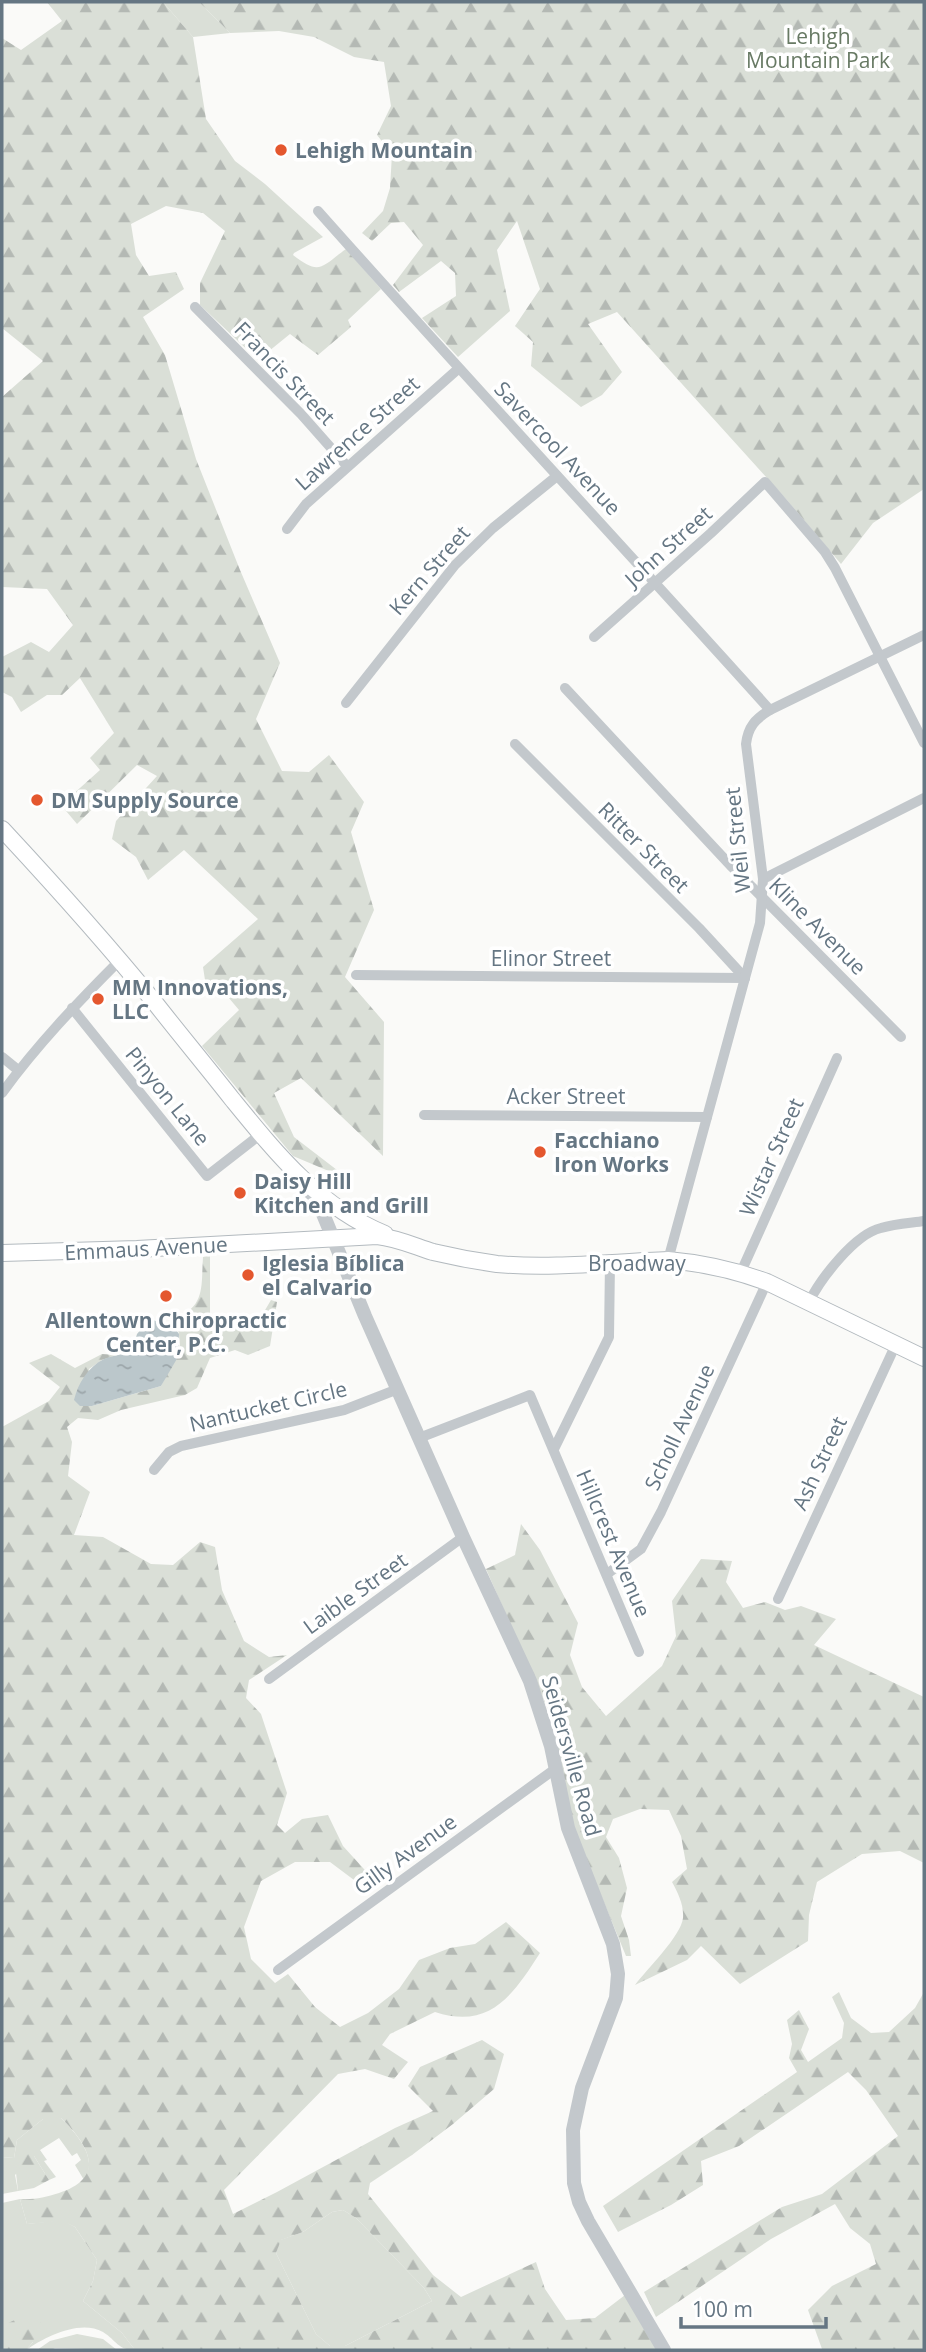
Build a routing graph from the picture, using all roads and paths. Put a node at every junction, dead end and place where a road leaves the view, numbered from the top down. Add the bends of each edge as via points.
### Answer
1 (318, 211) dead end
2 (195, 307) dead end
3 (458, 369) junction
4 (347, 466) junction
5 (557, 476) junction
6 (287, 529) dead end
7 (656, 582) junction
8 (924, 635) edge
9 (594, 637) dead end
10 (881, 657) junction
11 (565, 688) dead end
12 (346, 704) dead end
13 (770, 710) junction
14 (924, 743) edge
15 (515, 744) dead end
16 (924, 798) edge
17 (2, 829) edge
18 (763, 879) junction
19 (763, 898) junction
20 (120, 960) junction
21 (356, 975) dead end
22 (746, 978) junction
23 (72, 1008) junction
24 (901, 1037) dead end
25 (2, 1057) edge
26 (837, 1058) dead end
27 (18, 1070) junction
28 (2, 1093) edge
29 (424, 1115) dead end
30 (707, 1117) junction
31 (261, 1134) junction
32 (304, 1182) junction
33 (924, 1221) edge
34 (333, 1239) junction
35 (400, 1240) junction
36 (2, 1253) edge
37 (668, 1260) junction
38 (610, 1262) junction
39 (741, 1272) junction
40 (767, 1282) junction
41 (809, 1301) junction
42 (896, 1344) junction
43 (924, 1358) edge
44 (398, 1389) junction
45 (419, 1438) junction
46 (554, 1449) junction
47 (154, 1470) dead end
48 (463, 1537) junction
49 (607, 1574) junction
50 (778, 1599) dead end
51 (639, 1652) dead end
52 (269, 1679) dead end
53 (555, 1769) junction
54 (278, 1970) dead end
55 (664, 2350) edge

1 - 3 street, Savercool Avenue
2 - 4 street, Francis Street
3 - 4 street, Lawrence Street
3 - 5 street, Savercool Avenue
4 - 6 street, Lawrence Street
5 - 7 street, Savercool Avenue
5 - 12 street, Kern Street via 454,565
7 - 9 street, John Street
7 - 10 street, John Street via 765,482 825,552
7 - 13 street, Savercool Avenue
8 - 10 street, Weil Street
10 - 13 street, Weil Street
10 - 14 street
11 - 19 street, Kline Avenue
13 - 18 street, Weil Street via 753,722 746,744
15 - 22 street, Ritter Street
16 - 18 street
17 - 20 main road
18 - 19 street, Weil Street
19 - 22 street, Weil Street
19 - 24 street, Kline Avenue
20 - 23 street
20 - 31 main road
21 - 22 street, Elinor Street
22 - 30 street, Weil Street
23 - 27 street
23 - 31 street, Pinyon Lane via 207,1176
25 - 27 street
26 - 39 street, Wistar Street
27 - 28 street
29 - 30 street, Acker Street
30 - 37 street, Weil Street
31 - 32 main road
32 - 34 street, Seidersville Road
32 - 35 main road via 341,1211
33 - 41 street via 872,1231 828,1271
34 - 35 main road, Broadway via 377,1236
34 - 36 main road, Emmaus Avenue
34 - 44 street, Seidersville Road
35 - 38 main road, Broadway via 434,1252 498,1264
37 - 38 main road, Broadway
37 - 39 main road, Broadway
38 - 46 street via 609,1337
39 - 40 main road, Broadway
40 - 41 main road, Broadway
40 - 49 street, Scholl Avenue via 641,1549
41 - 42 main road, Broadway
42 - 43 main road, Broadway
42 - 50 street, Ash Street
44 - 45 street, Seidersville Road
44 - 47 street, Nantucket Circle via 344,1410 181,1446
45 - 46 street, Hillcrest Avenue via 530,1395
45 - 48 street, Seidersville Road
46 - 49 street, Hillcrest Avenue
48 - 52 street, Laible Street
48 - 53 street, Seidersville Road via 542,1711
49 - 51 street, Hillcrest Avenue
53 - 54 street, Gilly Avenue
53 - 55 street, Seidersville Road via 568,1828 614,1944 618,1974 613,2008 575,2112 574,2183 588,2221

